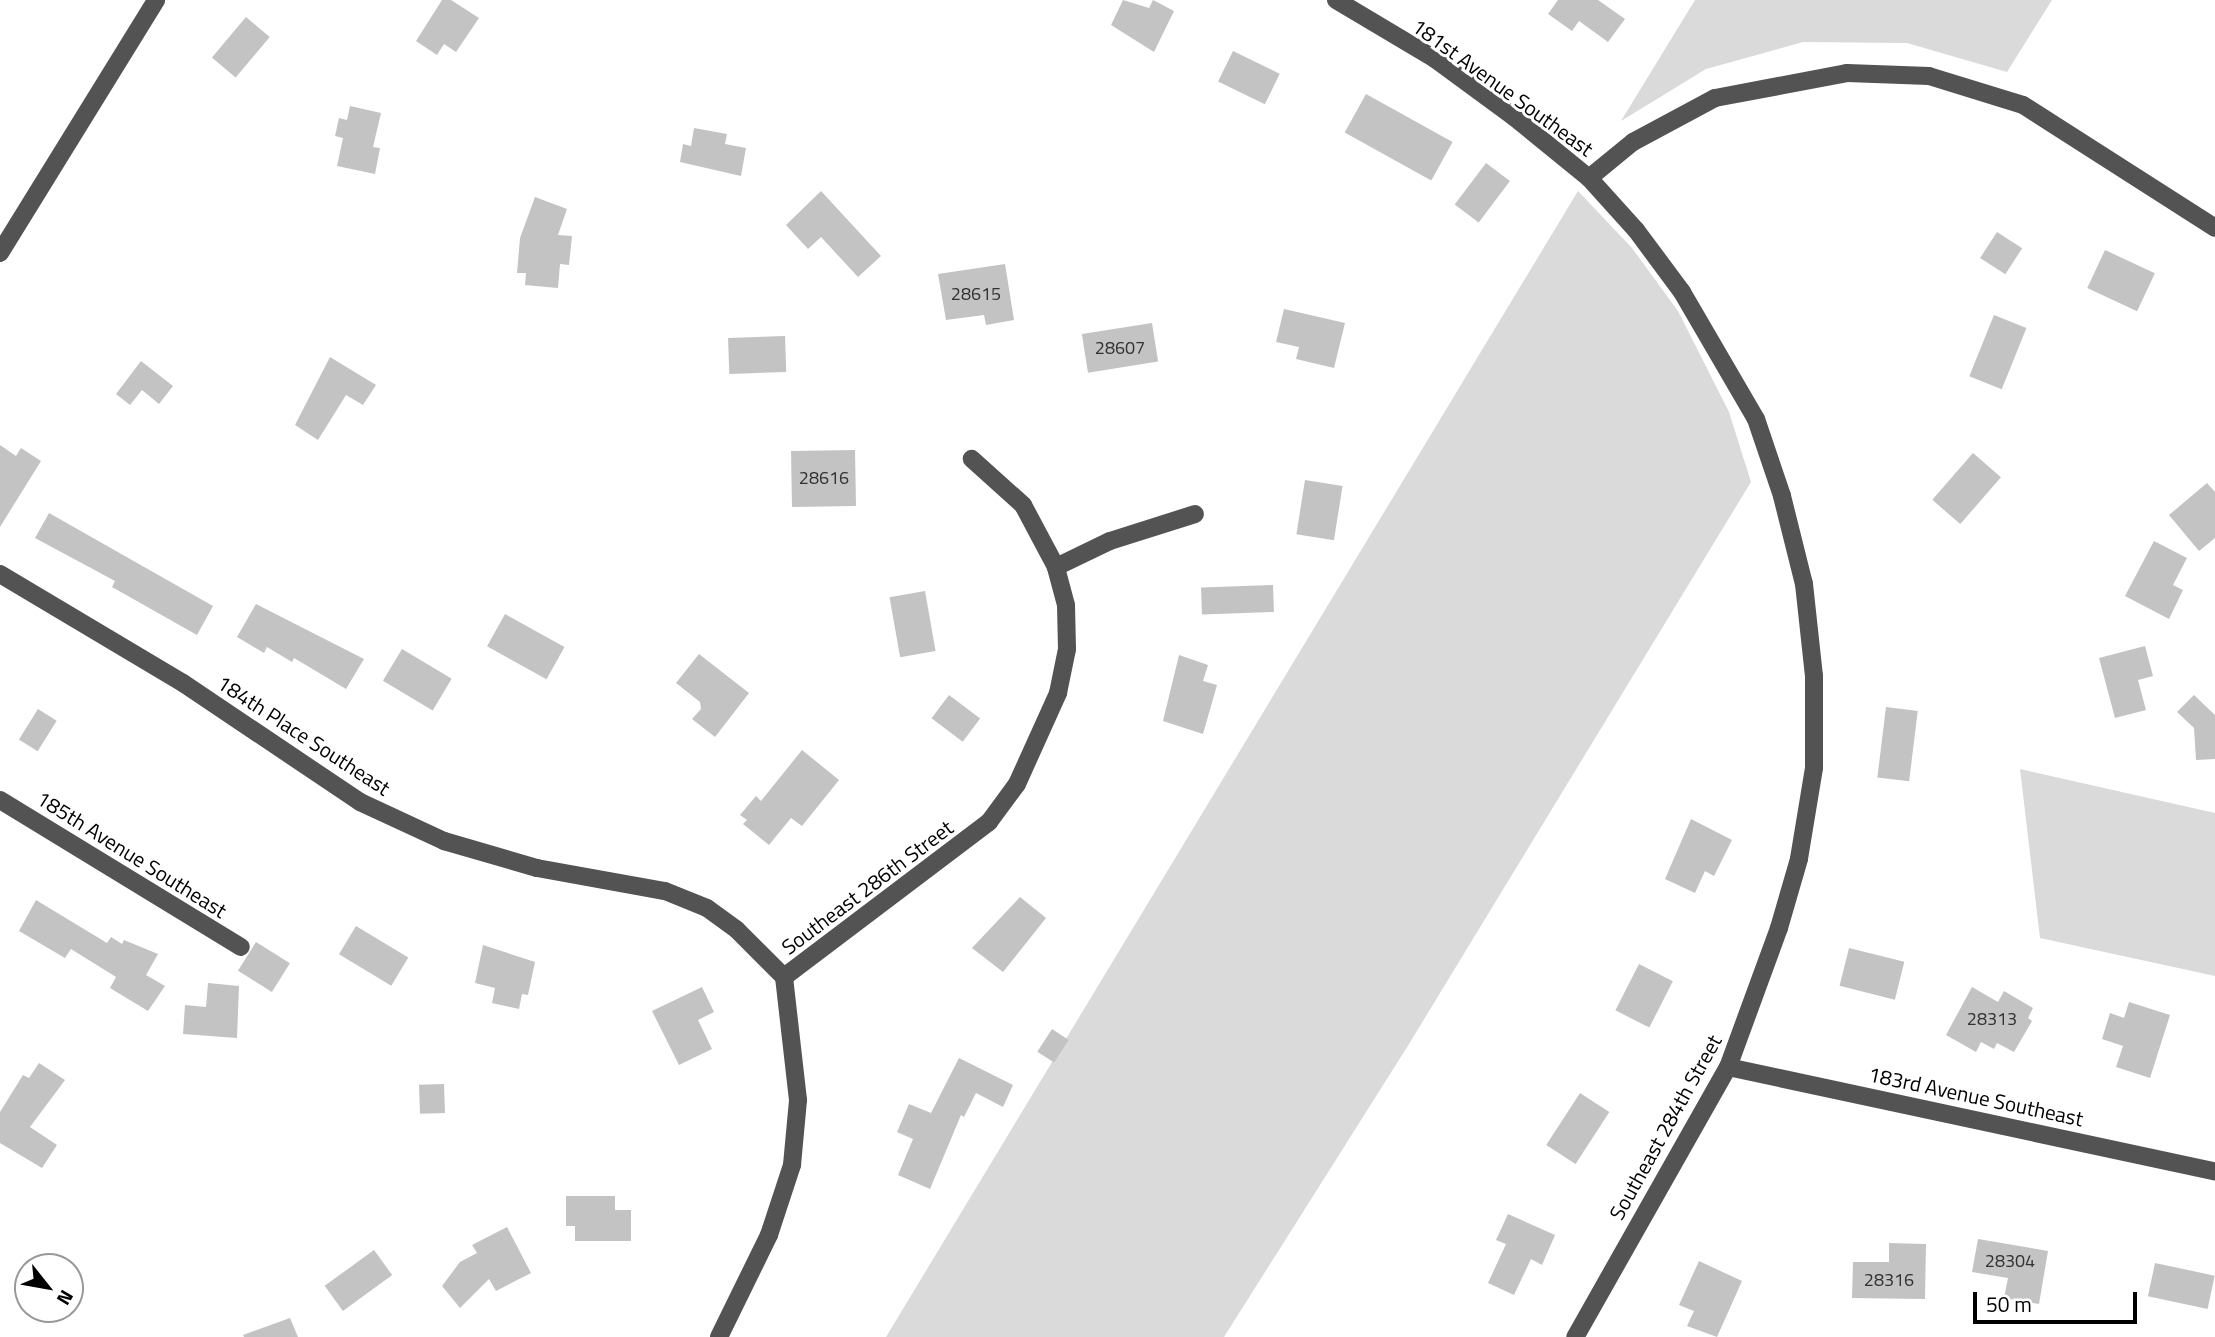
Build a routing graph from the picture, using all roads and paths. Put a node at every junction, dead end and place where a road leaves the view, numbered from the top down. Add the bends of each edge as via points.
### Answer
1 (156, 0) edge
2 (1336, 0) edge
3 (1589, 178) junction
4 (2215, 228) edge
5 (0, 253) edge
6 (972, 459) dead end
7 (1195, 514) dead end
8 (1056, 567) junction
9 (0, 574) edge
10 (1814, 768) joint
11 (0, 800) edge
12 (241, 947) dead end
13 (784, 977) junction
14 (1728, 1067) junction
15 (2215, 1171) edge
16 (719, 1337) edge
17 (1575, 1337) edge

1 - 5 street
2 - 3 street, 181st Avenue Southeast via 1435,59
3 - 4 street via 1633,142 1715,98 1847,73 1929,76 2023,105
3 - 10 street, 181st Avenue Southeast via 1636,230 1682,292 1756,419 1804,584 1814,676
6 - 8 street, Southeast 286th Street via 1023,505
7 - 8 street via 1110,541
8 - 13 street, Southeast 286th Street via 1066,605 1066,649 1058,693 1017,784 989,822
9 - 13 street, 184th Place Southeast via 183,683 360,803 444,841 537,867 676,895 707,908 737,930
10 - 14 street, Southeast 284th Street via 1799,859 1759,990
11 - 12 street, 185th Avenue Southeast
13 - 16 street, Southeast 286th Street via 798,1100 792,1165 769,1235
14 - 15 street, 183rd Avenue Southeast
14 - 17 street, Southeast 284th Street

